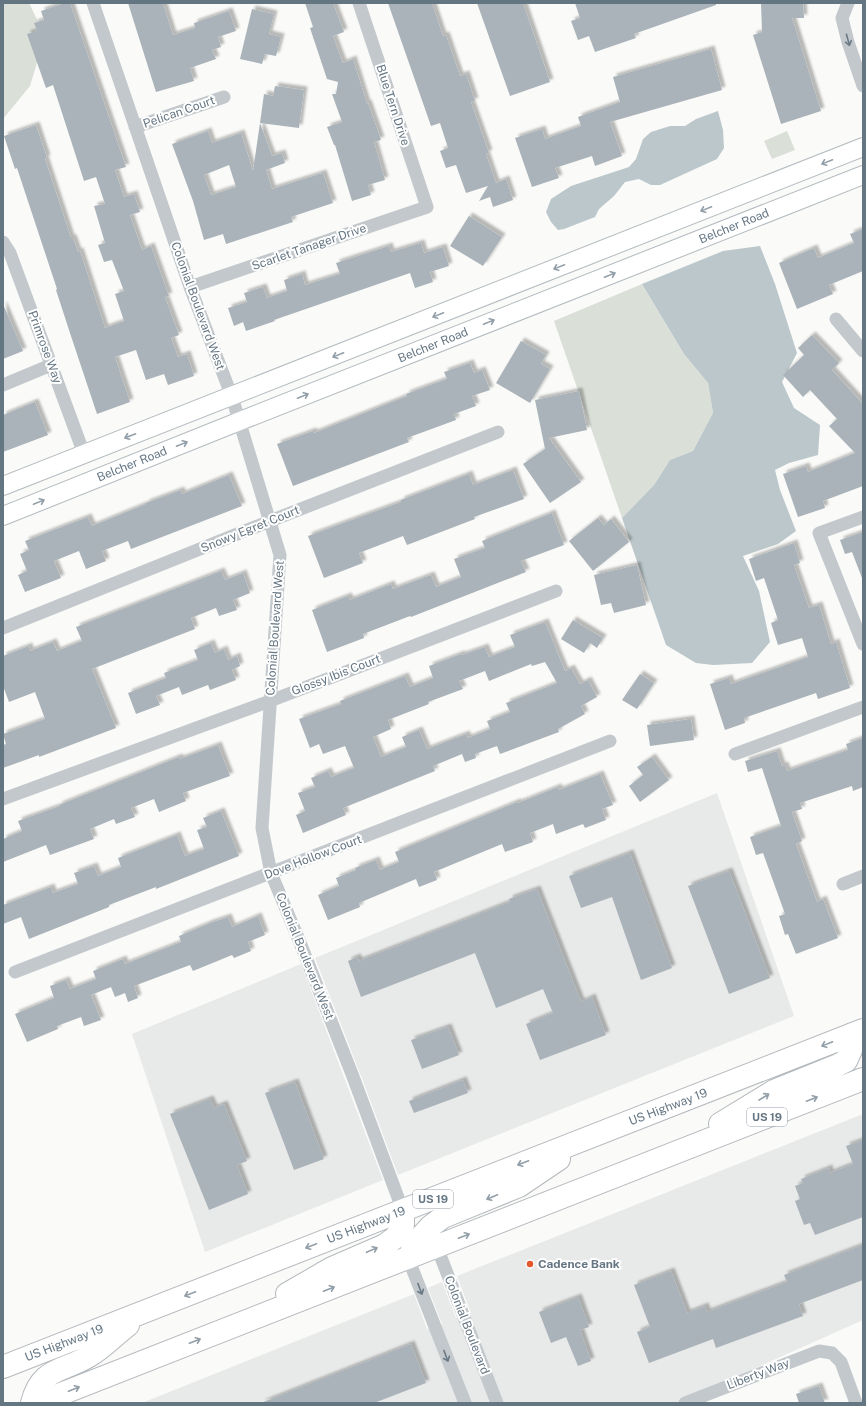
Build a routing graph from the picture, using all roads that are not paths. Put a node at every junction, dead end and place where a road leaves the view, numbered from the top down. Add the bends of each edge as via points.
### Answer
1 (94, 3) edge
2 (359, 3) edge
3 (848, 3) edge
4 (863, 86) edge
5 (224, 97) dead end
6 (135, 127) junction
7 (863, 147) edge
8 (863, 166) edge
9 (863, 175) edge
10 (804, 198) junction
11 (427, 207) joint
12 (3, 242) edge
13 (190, 287) junction
14 (836, 319) dead end
15 (863, 351) edge
16 (51, 365) junction
17 (3, 385) edge
18 (232, 396) junction
19 (240, 421) junction
20 (498, 432) dead end
21 (84, 454) junction
22 (3, 486) edge
23 (3, 516) edge
24 (863, 517) edge
25 (270, 521) junction
26 (556, 591) dead end
27 (3, 628) edge
28 (863, 644) edge
29 (270, 701) junction
30 (863, 707) edge
31 (610, 741) dead end
32 (736, 754) dead end
33 (3, 799) edge
34 (271, 873) junction
35 (863, 876) edge
36 (843, 884) dead end
37 (15, 972) dead end
38 (858, 1032) edge
39 (863, 1079) edge
40 (597, 1134) junction
41 (672, 1154) junction
42 (403, 1211) junction
43 (437, 1247) junction
44 (408, 1258) junction
45 (144, 1312) junction
46 (227, 1329) junction
47 (5, 1371) edge
48 (32, 1403) edge
49 (38, 1403) edge
50 (465, 1403) edge
51 (497, 1403) edge
52 (685, 1403) edge
53 (856, 1403) edge

1 - 6 street, Colonial Boulevard West
2 - 11 street, Blue Tern Drive
3 -> 4 street via 842,18
5 - 6 street, Pelican Court
6 - 13 street, Colonial Boulevard West
7 -> 18 main road
8 - 10 main road via 826,181
9 - 10 main road, Belcher Road
19 -> 10 main road, Belcher Road
11 - 13 street, Scarlet Tanager Drive
12 - 16 street, Primrose Way via 10,252
13 - 18 street, Colonial Boulevard West
14 - 15 street
16 - 17 street
16 - 21 street, Primrose Way
18 - 19 street, Colonial Boulevard West
18 -> 21 main road
23 -> 19 main road, Belcher Road
19 - 25 street, Colonial Boulevard West
20 - 25 street, Snowy Egret Court
21 - 22 main road
24 - 28 street via 819,533
25 - 27 street, Snowy Egret Court
25 - 29 street, Colonial Boulevard West via 280,555
26 - 29 street, Glossy Ibis Court
29 - 33 street, Glossy Ibis Court
29 - 34 street, Colonial Boulevard West via 262,828
30 - 32 street
31 - 34 street, Dove Hollow Court
34 - 37 street, Dove Hollow Court
34 - 42 street, Colonial Boulevard West via 341,1046
35 - 36 street
38 -> 40 highway, US Highway 19 / US 19
41 -> 38 highway via 774,1091 846,1060
41 -> 39 highway, US 19
40 -> 42 highway, US Highway 19 / US 19
40 -> 44 highway via 519,1186 443,1217 418,1240
43 -> 41 highway, US 19
42 -> 45 highway, US Highway 19 / US 19
46 -> 42 highway via 332,1268 385,1245 396,1237 403,1225
43 - 44 highway, US 19
43 - 51 street, Colonial Boulevard
46 -> 44 highway, US 19
44 -> 50 street
45 - 47 highway, US Highway 19 / US 19
45 - 48 highway via 88,1356 50,1373 40,1383
49 -> 46 highway, US 19
52 - 53 street, Liberty Way via 819,1351 832,1353 841,1362

